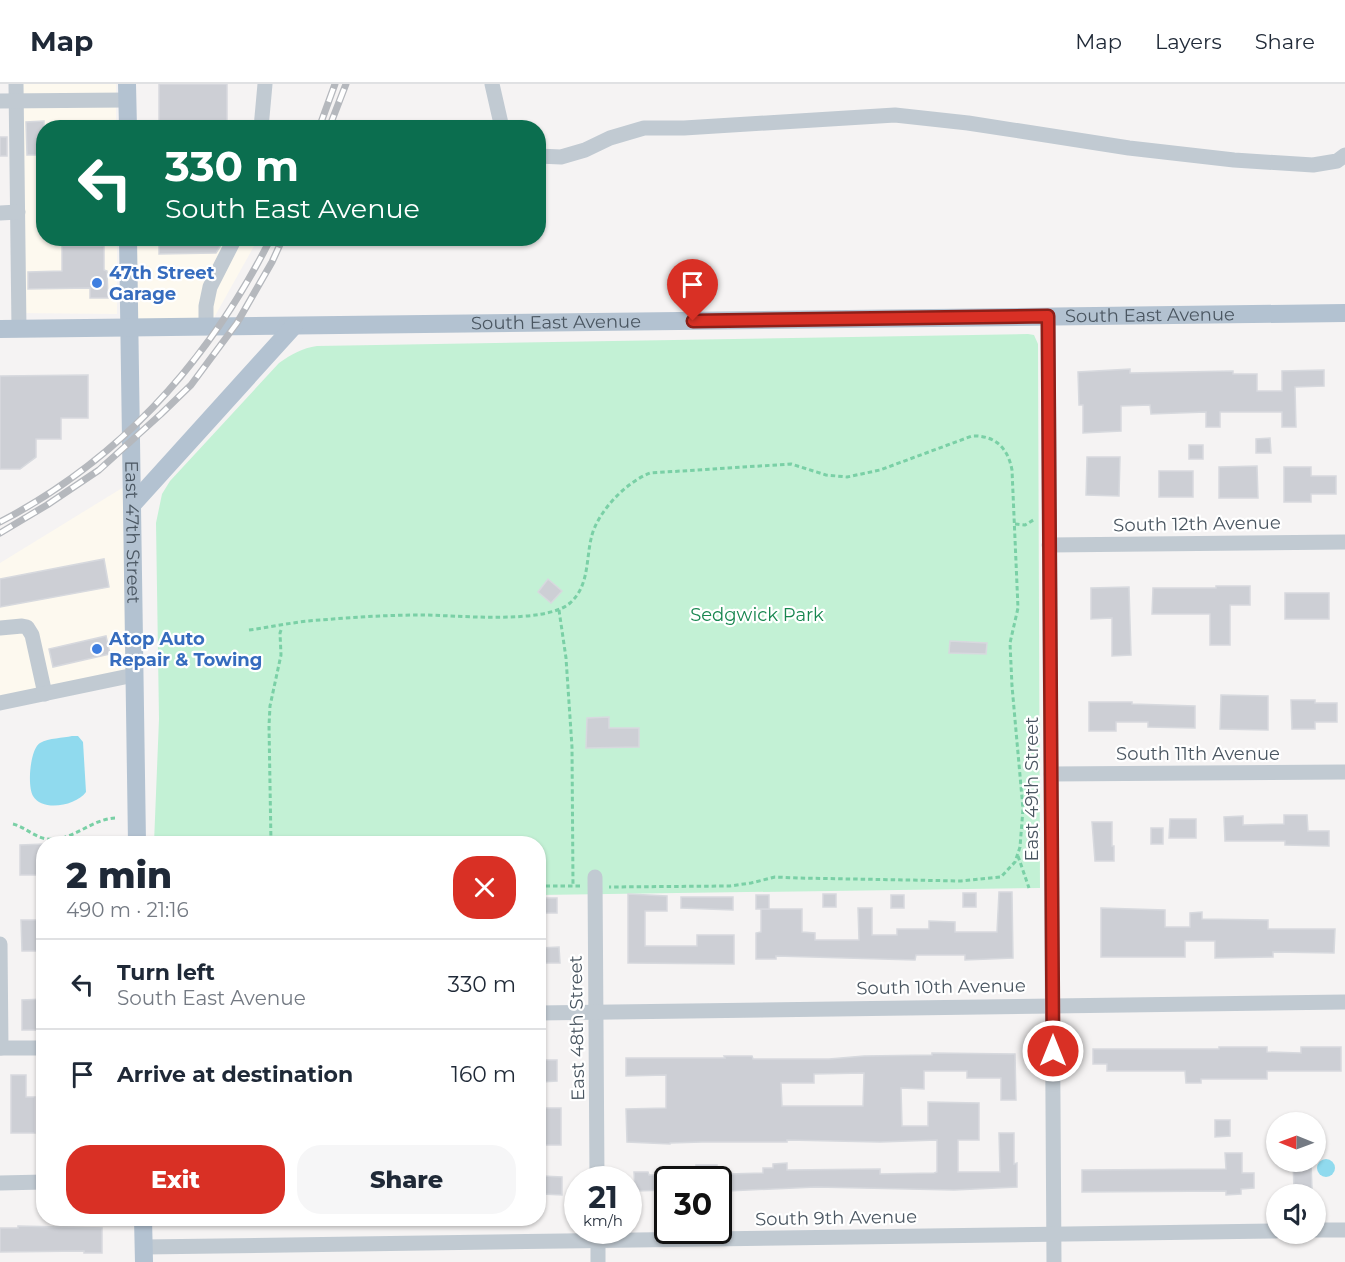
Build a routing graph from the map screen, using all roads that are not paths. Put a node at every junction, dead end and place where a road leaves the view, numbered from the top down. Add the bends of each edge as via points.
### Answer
1 (16, 84) edge
2 (265, 84) edge
3 (492, 84) edge
4 (127, 92) edge
5 (0, 101) edge
6 (16, 101) junction
7 (128, 120) edge
8 (262, 120) edge
9 (500, 120) edge
10 (1345, 155) edge
11 (546, 156) edge
12 (18, 212) junction
13 (0, 213) edge
14 (128, 246) edge
15 (231, 246) edge
16 (1345, 313) edge
17 (1048, 316) junction
18 (294, 326) junction
19 (206, 327) junction
20 (129, 328) junction
21 (0, 329) edge
22 (19, 329) junction
23 (132, 506) junction
24 (1345, 542) edge
25 (1050, 545) junction
26 (0, 628) edge
27 (134, 675) junction
28 (45, 694) junction
29 (0, 703) edge
30 (1345, 772) edge
31 (1051, 774) junction
32 (137, 836) edge
33 (595, 882) road end
34 (0, 944) edge
35 (1345, 1002) edge
36 (1052, 1005) junction
37 (596, 1012) junction
38 (546, 1013) edge
39 (1, 1048) edge
40 (36, 1048) edge
41 (597, 1166) edge
42 (36, 1182) edge
43 (0, 1183) edge
44 (143, 1226) edge
45 (1326, 1230) edge
46 (1345, 1230) edge
47 (1266, 1231) edge
48 (642, 1235) edge
49 (1054, 1235) junction
50 (564, 1236) edge
51 (598, 1244) edge
52 (144, 1254) edge
53 (598, 1262) edge
54 (1054, 1262) edge

1 - 6 street
2 - 8 street
3 - 9 street
4 - 6 street
4 - 7 main road
5 - 6 street
6 - 12 street
10 - 11 street via 1337,161 1313,165 1234,160 895,115 644,128 561,157
12 - 13 street
12 - 22 street
14 - 20 main road, East 47th Street
15 - 19 street via 210,286
16 - 17 main road, South East Avenue
17 - 18 main road, South East Avenue
17 - 25 street, East 49th Street
18 - 19 main road, South East Avenue
18 - 23 main road
19 - 20 main road, South East Avenue
20 - 22 main road, South East Avenue
20 - 23 main road, East 47th Street
21 - 22 main road, South East Avenue
23 - 27 main road, East 47th Street
24 - 25 street, South 12th Avenue
25 - 31 street, East 49th Street
26 - 28 street via 27,627
27 - 28 street
27 - 32 main road, East 47th Street
28 - 29 street
30 - 31 street, South 11th Avenue
31 - 36 street, East 49th Street
33 - 37 street, East 48th Street
34 - 39 street
35 - 36 street, South 10th Avenue
36 - 37 street, South 10th Avenue
36 - 49 street, East 49th Street
37 - 38 street, South 10th Avenue
37 - 41 street, East 48th Street
39 - 40 street
42 - 43 street
44 - 52 main road
45 - 46 street
47 - 49 street, South 9th Avenue
48 - 49 street, South 9th Avenue
49 - 54 street, East 49th Street
50 - 52 street, South 9th Avenue
51 - 53 street

